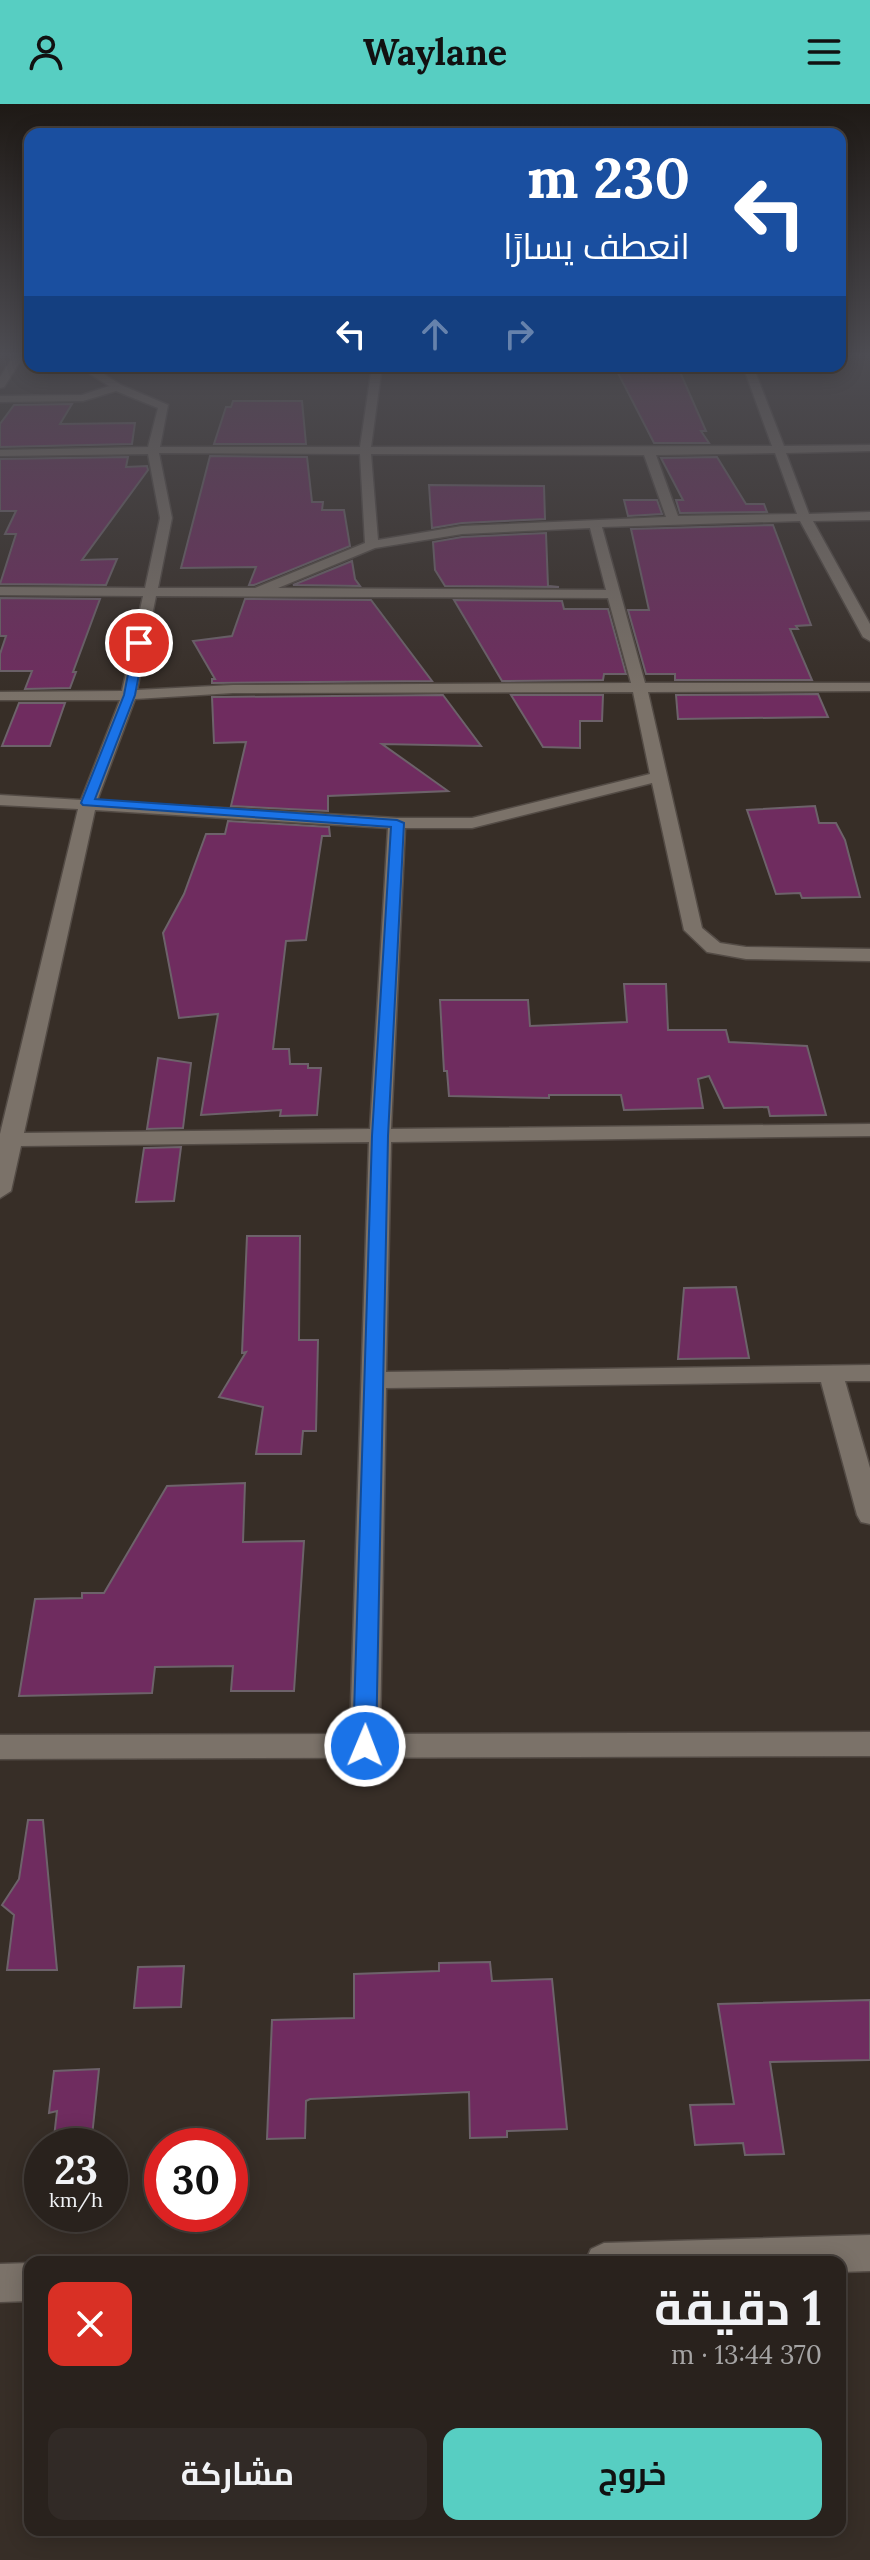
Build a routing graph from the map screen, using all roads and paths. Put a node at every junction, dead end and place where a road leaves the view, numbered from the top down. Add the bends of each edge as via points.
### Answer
1 (157, 472) edge
2 (367, 472) edge
3 (658, 472) edge
4 (787, 472) edge
5 (870, 516) edge
6 (805, 518) junction
7 (673, 520) junction
8 (595, 524) junction
9 (372, 545) junction
10 (0, 591) edge
11 (150, 592) junction
12 (257, 592) junction
13 (612, 594) junction
14 (870, 596) edge
15 (848, 597) junction
16 (870, 637) edge
17 (639, 687) junction
18 (870, 687) edge
19 (129, 695) junction
20 (0, 696) edge
21 (657, 777) junction
22 (0, 800) edge
23 (88, 803) junction
24 (397, 823) junction
25 (870, 955) edge
26 (870, 1130) edge
27 (380, 1136) junction
28 (6, 1140) edge
29 (0, 1191) edge
30 (870, 1373) edge
31 (831, 1374) junction
32 (374, 1380) junction
33 (870, 1515) edge
34 (870, 1744) edge
35 (365, 1746) junction
36 (0, 1747) edge
37 (870, 2253) edge
38 (781, 2256) edge
39 (24, 2282) edge
40 (0, 2283) edge

1 - 11 street via 166,518
2 - 9 street
3 - 7 street
4 - 6 street
5 - 6 street
6 - 7 street
6 - 15 street
7 - 8 street
8 - 9 street via 462,530
8 - 13 street
9 - 12 street
10 - 11 street
11 - 12 street
11 - 19 street
12 - 13 street
13 - 17 street
14 - 15 street
15 - 16 street
17 - 18 street
17 - 19 street via 233,689
17 - 21 street
19 - 20 street
19 - 23 street
21 - 24 street via 472,823
21 - 25 street via 693,930 714,948
22 - 23 street
23 - 24 street
23 - 28 street
24 - 27 street
26 - 27 street
27 - 28 street
27 - 32 street
28 - 29 street
30 - 31 street
31 - 32 street
31 - 33 street
32 - 35 street
34 - 35 street
35 - 36 street
37 - 38 street
39 - 40 street

